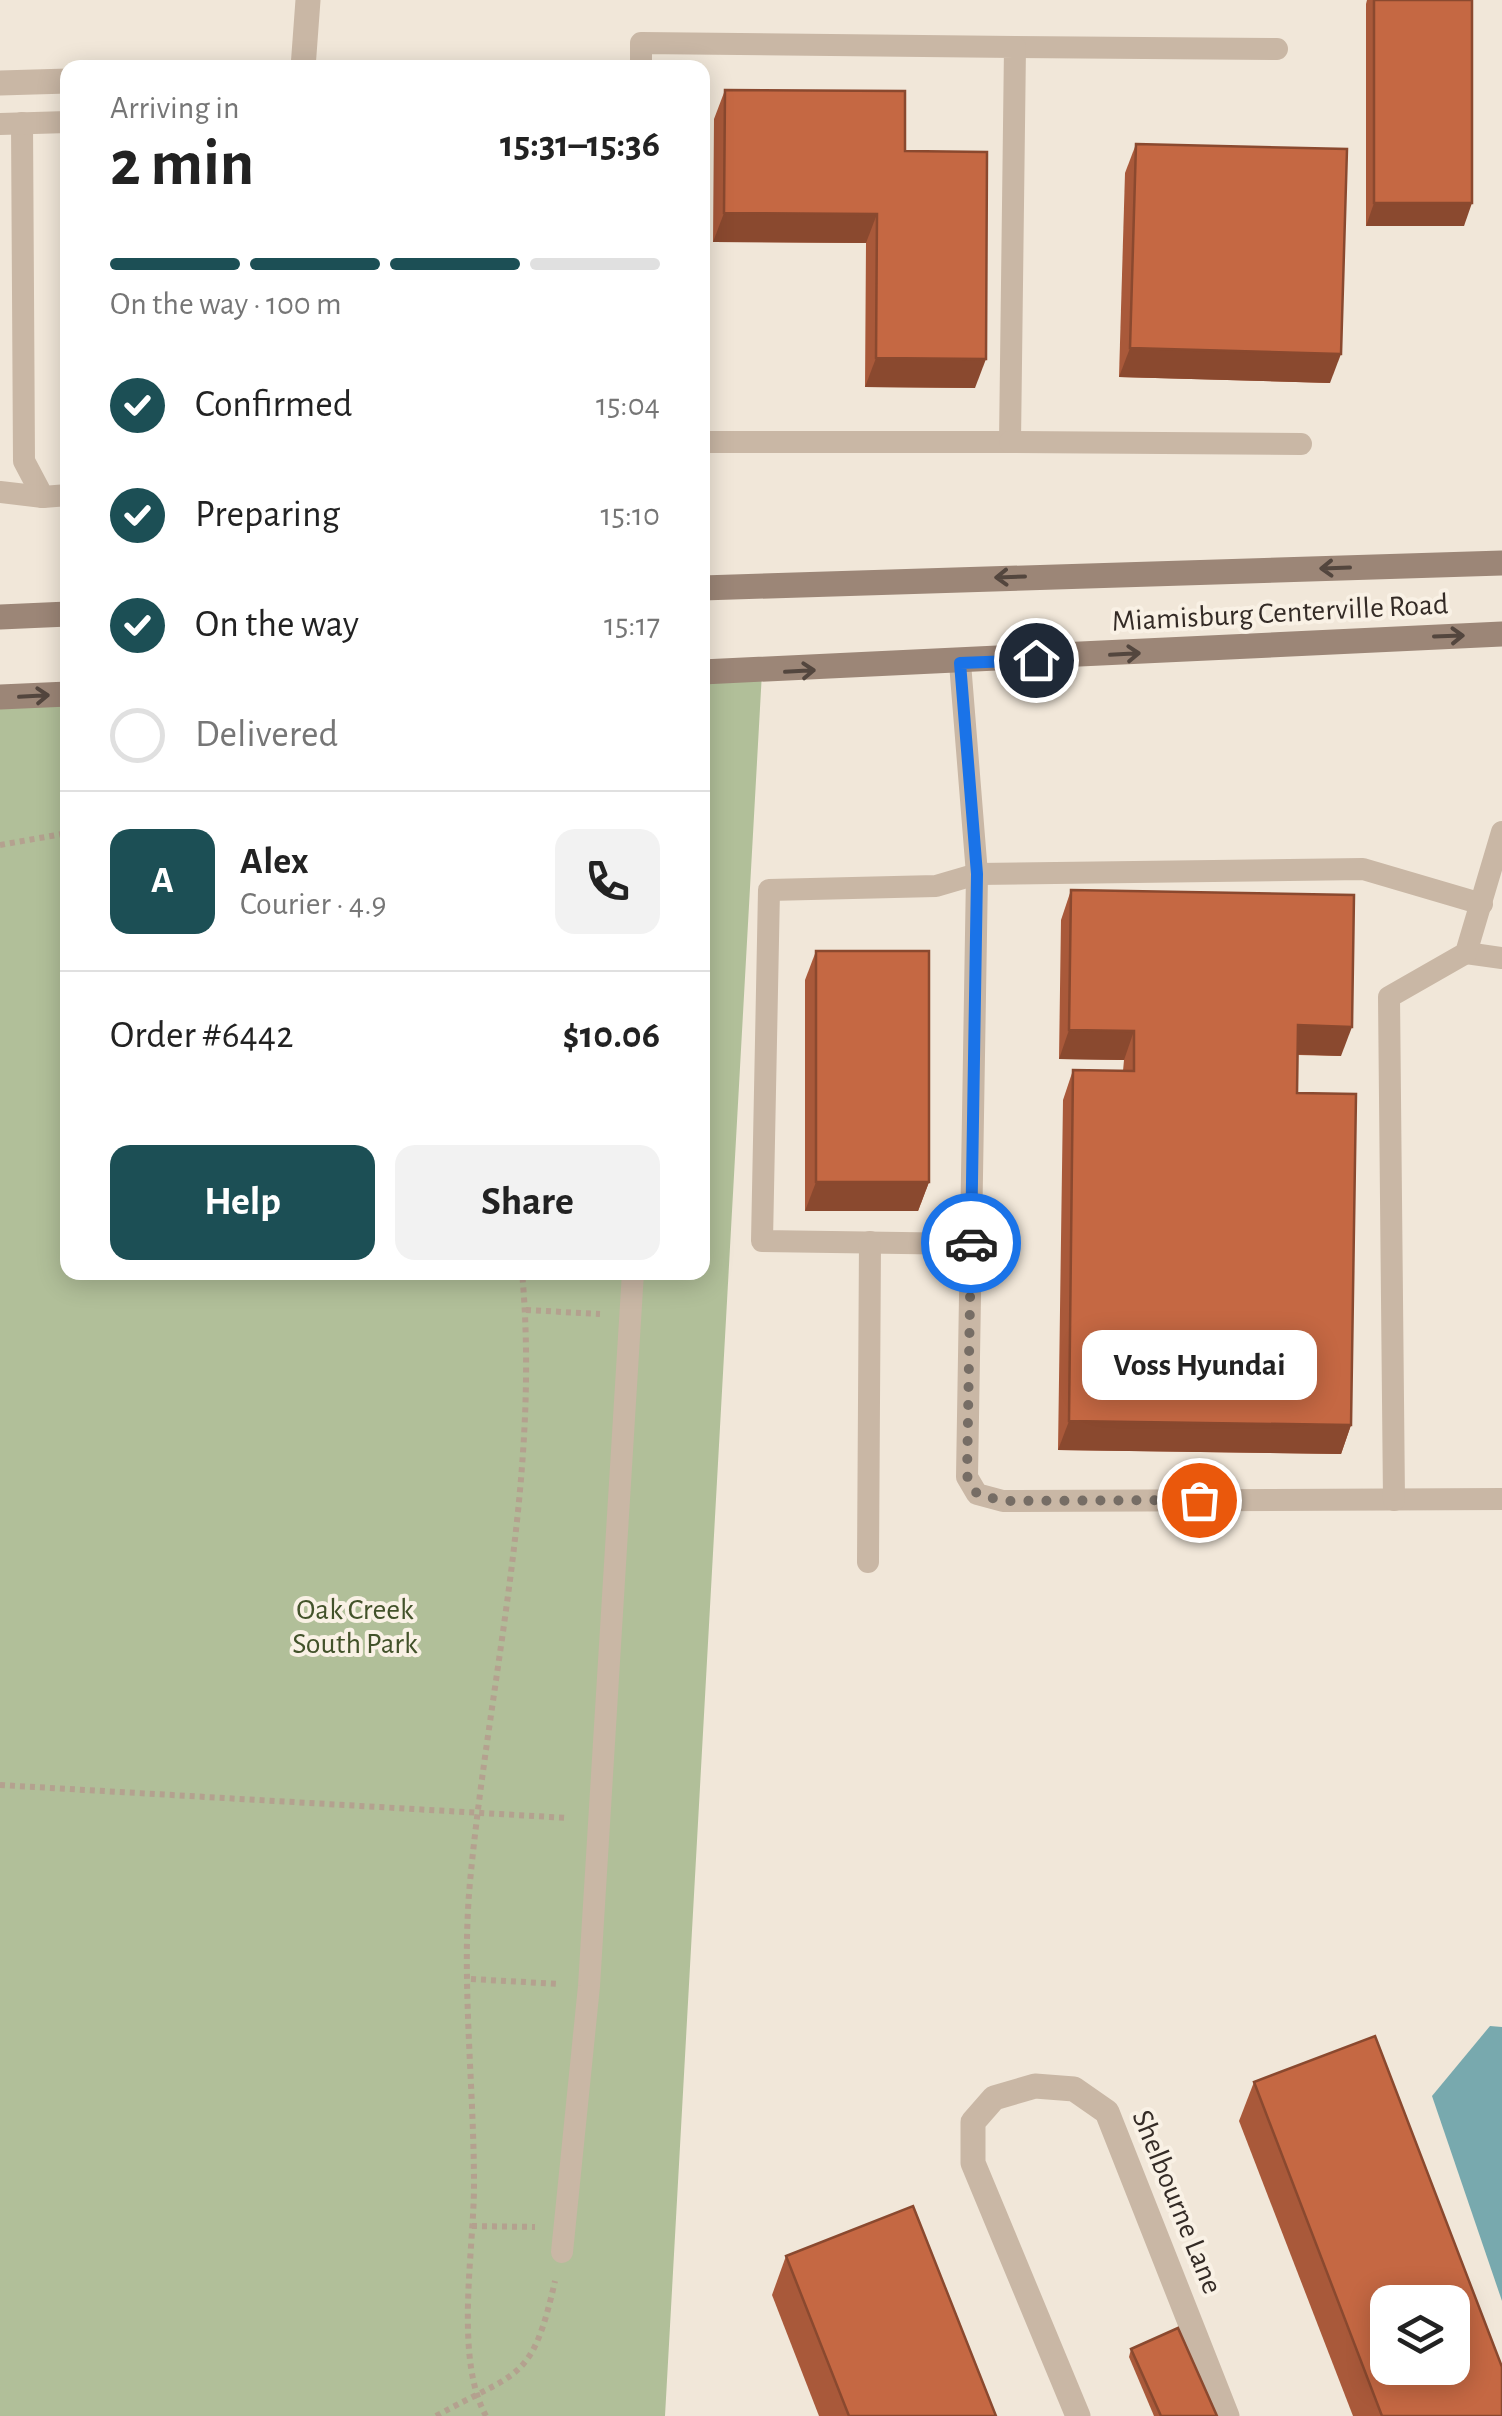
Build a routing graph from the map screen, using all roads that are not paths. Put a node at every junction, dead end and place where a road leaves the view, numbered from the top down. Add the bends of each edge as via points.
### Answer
1 (308, 0) edge
2 (1015, 46) junction
3 (1277, 50) dead end
4 (304, 60) edge
5 (641, 60) edge
6 (60, 81) edge
7 (0, 84) edge
8 (60, 122) edge
9 (11, 124) edge
10 (710, 442) edge
11 (1010, 442) junction
12 (1301, 444) dead end
13 (0, 492) edge
14 (60, 496) edge
15 (42, 497) junction
16 (1502, 563) edge
17 (710, 588) edge
18 (60, 614) edge
19 (0, 617) edge
20 (1502, 634) edge
21 (960, 663) junction
22 (710, 672) edge
23 (60, 694) edge
24 (0, 697) edge
25 (1502, 832) edge
26 (977, 874) junction
27 (1482, 904) junction
28 (1466, 952) junction
29 (1502, 958) edge
30 (870, 1242) junction
31 (970, 1244) junction
32 (633, 1280) edge
33 (1502, 1499) edge
34 (1394, 1500) junction
35 (868, 1562) dead end
36 (562, 2252) road end
37 (1078, 2416) edge
38 (1227, 2416) edge

1 - 4 street
2 - 3 lane
2 - 5 lane via 641,43
2 - 11 lane
6 - 7 street
8 - 9 lane
9 - 15 lane via 24,461
10 - 11 lane
11 - 12 lane
13 - 15 lane
14 - 15 lane
16 -> 17 main road, Miamisburg Centerville Road
18 - 19 main road
21 -> 20 main road, Miamisburg Centerville Road
22 -> 21 main road, Miamisburg Centerville Road
21 - 26 lane
24 -> 23 main road
25 - 27 lane
26 - 27 lane via 1363,870
26 - 30 lane via 936,886 769,890 762,1241
26 - 31 lane
27 - 28 lane
28 - 29 lane
28 - 34 lane via 1389,997
30 - 31 lane
30 - 35 lane
31 - 34 lane via 967,1476 977,1494 1003,1501
32 - 36 lane via 588,1986
33 - 34 lane
37 - 38 street, Shelbourne Lane via 973,2163 973,2122 994,2098 1036,2086 1074,2089 1107,2112

